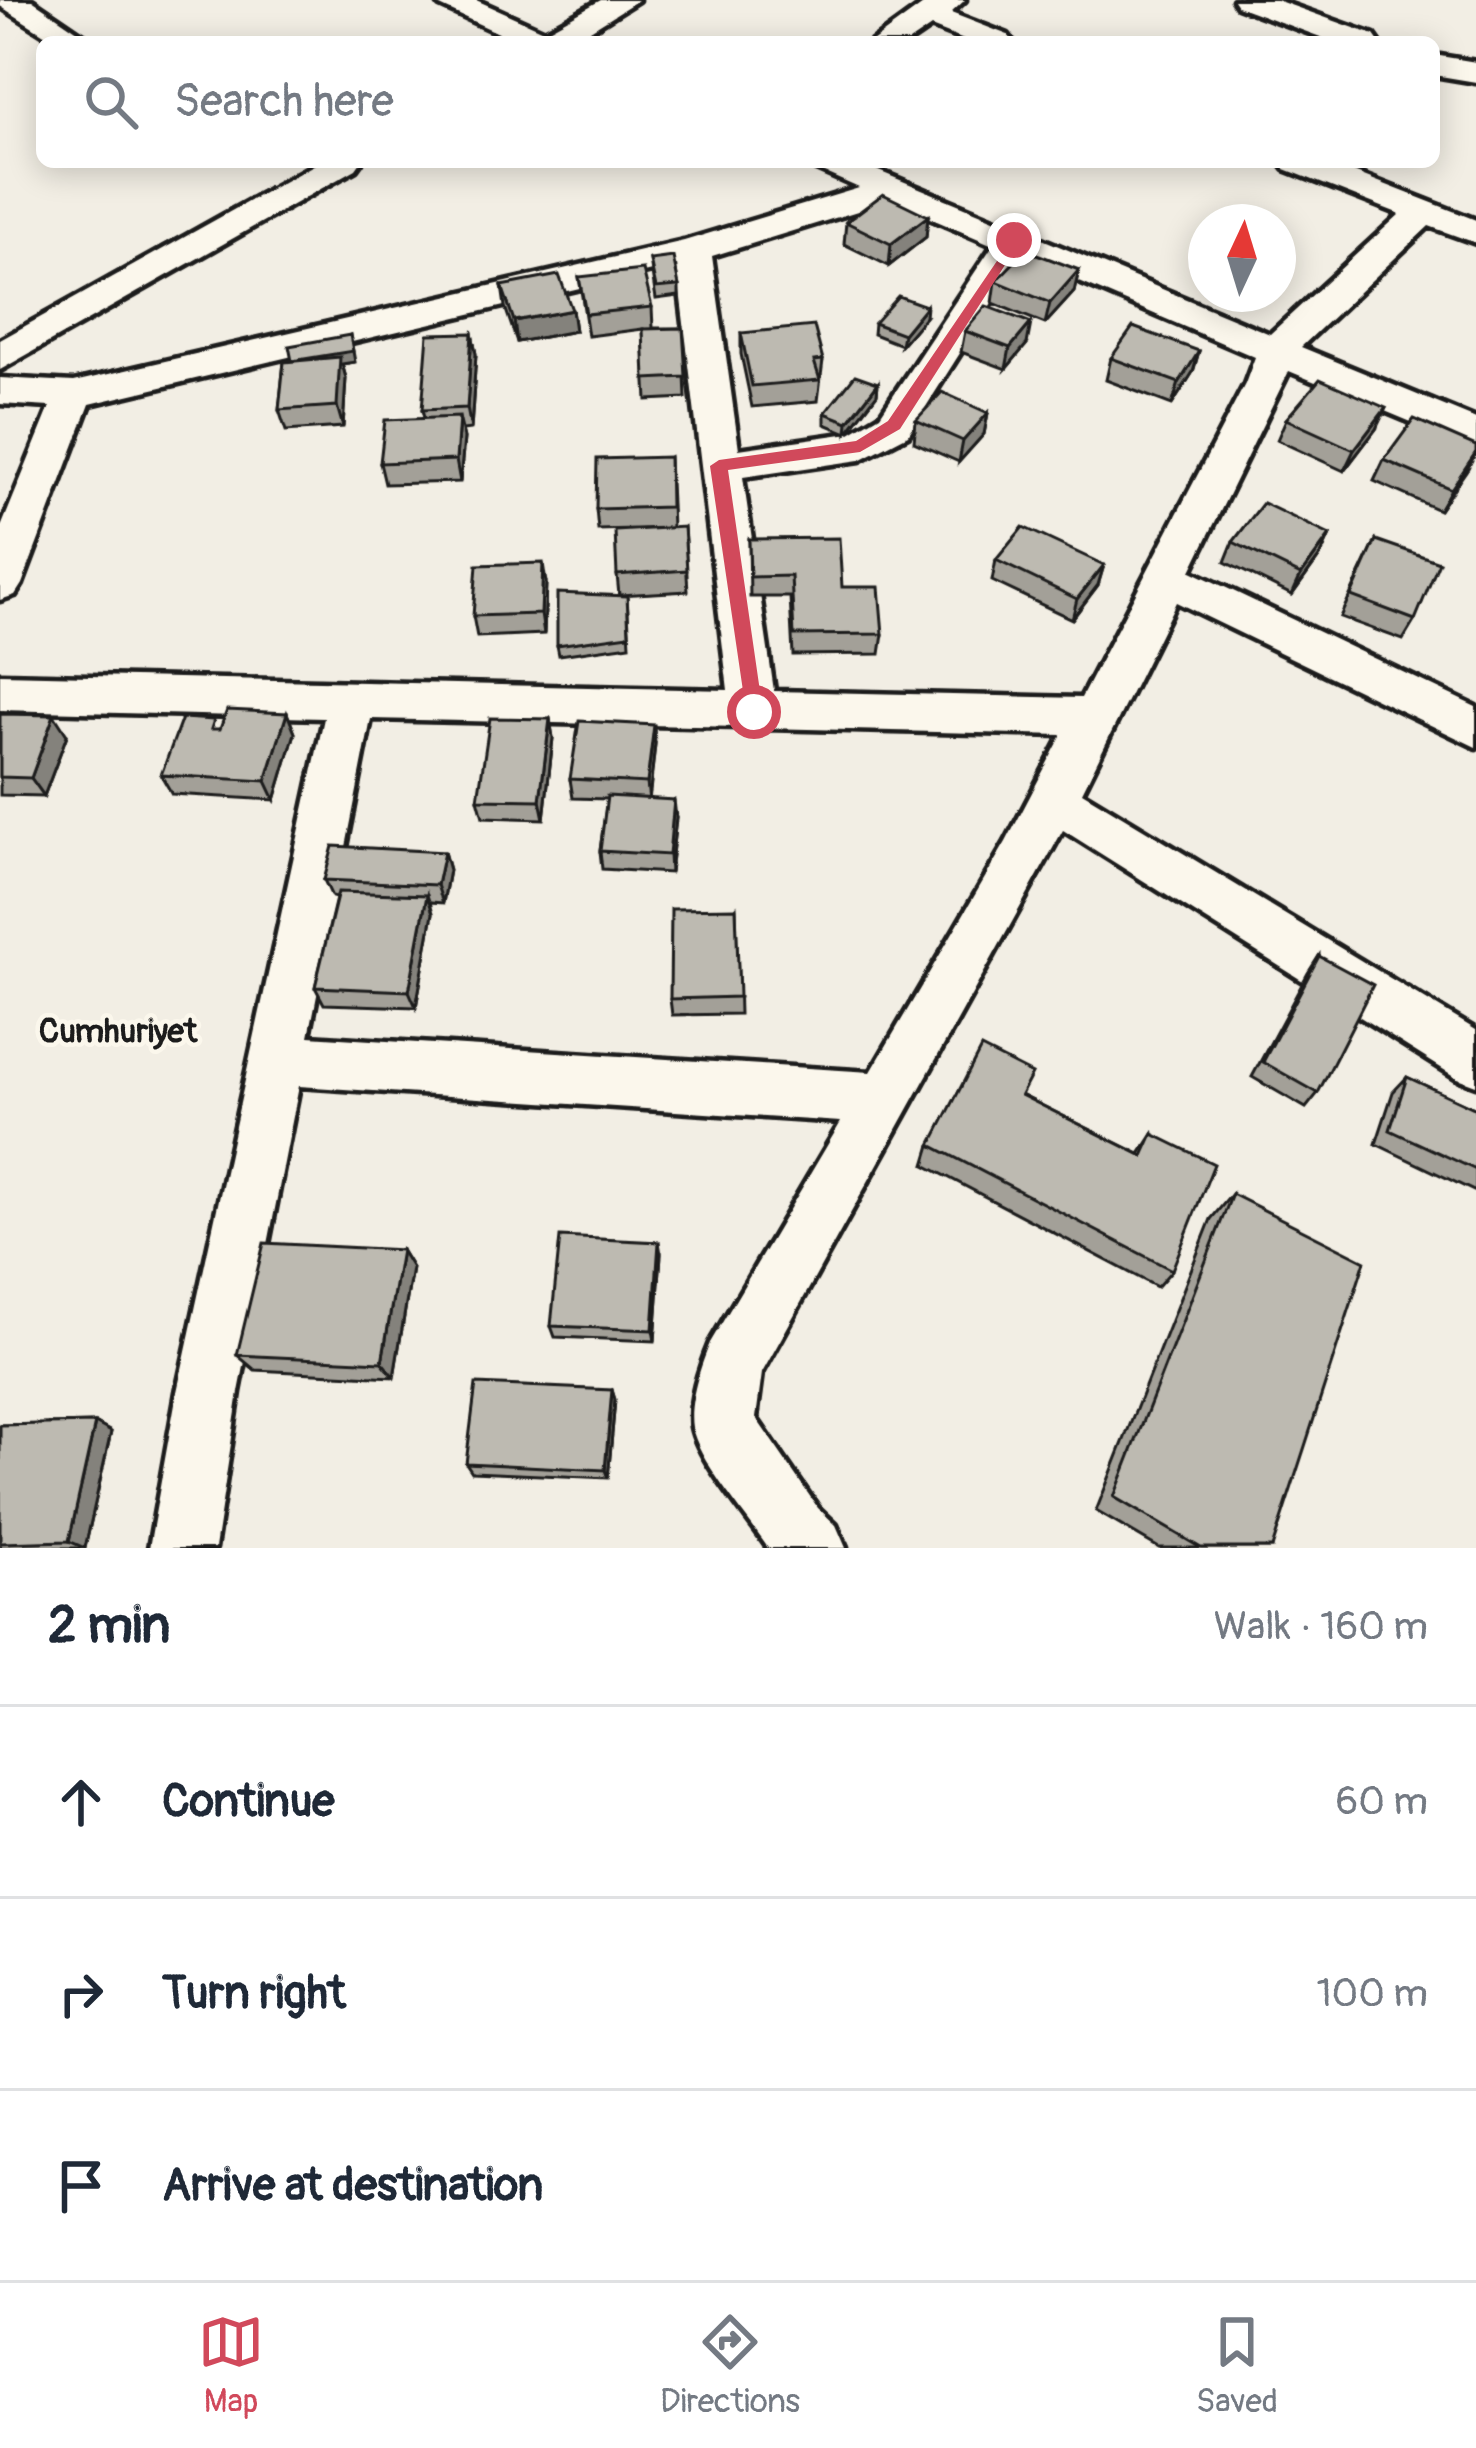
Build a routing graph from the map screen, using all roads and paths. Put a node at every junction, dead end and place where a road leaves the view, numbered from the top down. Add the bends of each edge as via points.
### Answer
1 (11, 0) edge
2 (452, 0) edge
3 (623, 0) edge
4 (1249, 0) edge
5 (939, 7) edge
6 (68, 36) edge
7 (533, 36) edge
8 (557, 36) edge
9 (897, 36) edge
10 (987, 36) edge
11 (1347, 36) edge
12 (1440, 65) edge
13 (1476, 72) edge
14 (288, 168) edge
15 (334, 168) edge
16 (842, 168) edge
17 (1312, 168) edge
18 (311, 182) junction
19 (891, 189) junction
20 (1423, 212) junction
21 (1474, 228) edge
22 (1014, 240) junction
23 (693, 250) junction
24 (6, 346) edge
25 (1277, 348) junction
26 (0, 391) edge
27 (74, 395) junction
28 (1476, 435) edge
29 (719, 466) junction
30 (1166, 578) junction
31 (0, 584) edge
32 (0, 692) edge
33 (351, 702) junction
34 (754, 712) junction
35 (1096, 717) junction
36 (1476, 728) edge
37 (1053, 799) junction
38 (279, 1059) junction
39 (1476, 1060) edge
40 (885, 1099) junction
41 (182, 1548) edge
42 (812, 1548) edge

1 - 6 street
2 - 7 street
3 - 8 street
4 - 11 street
5 - 9 street
5 - 10 street
12 - 13 street
14 - 18 street
15 - 18 street
16 - 19 street
17 - 20 street
18 - 24 street
19 - 22 street
19 - 23 street
20 - 21 street
20 - 25 street
22 - 25 street
22 - 29 street via 894,425 860,446
23 - 27 street
23 - 29 street
25 - 28 street
25 - 30 street
26 - 27 street
27 - 31 street
29 - 34 street
30 - 35 street
30 - 36 street
32 - 33 street
33 - 34 street
33 - 38 street
34 - 35 street
35 - 37 street
37 - 39 street
37 - 40 street
38 - 40 street
38 - 41 street
40 - 42 street via 733,1365 729,1385 723,1425

